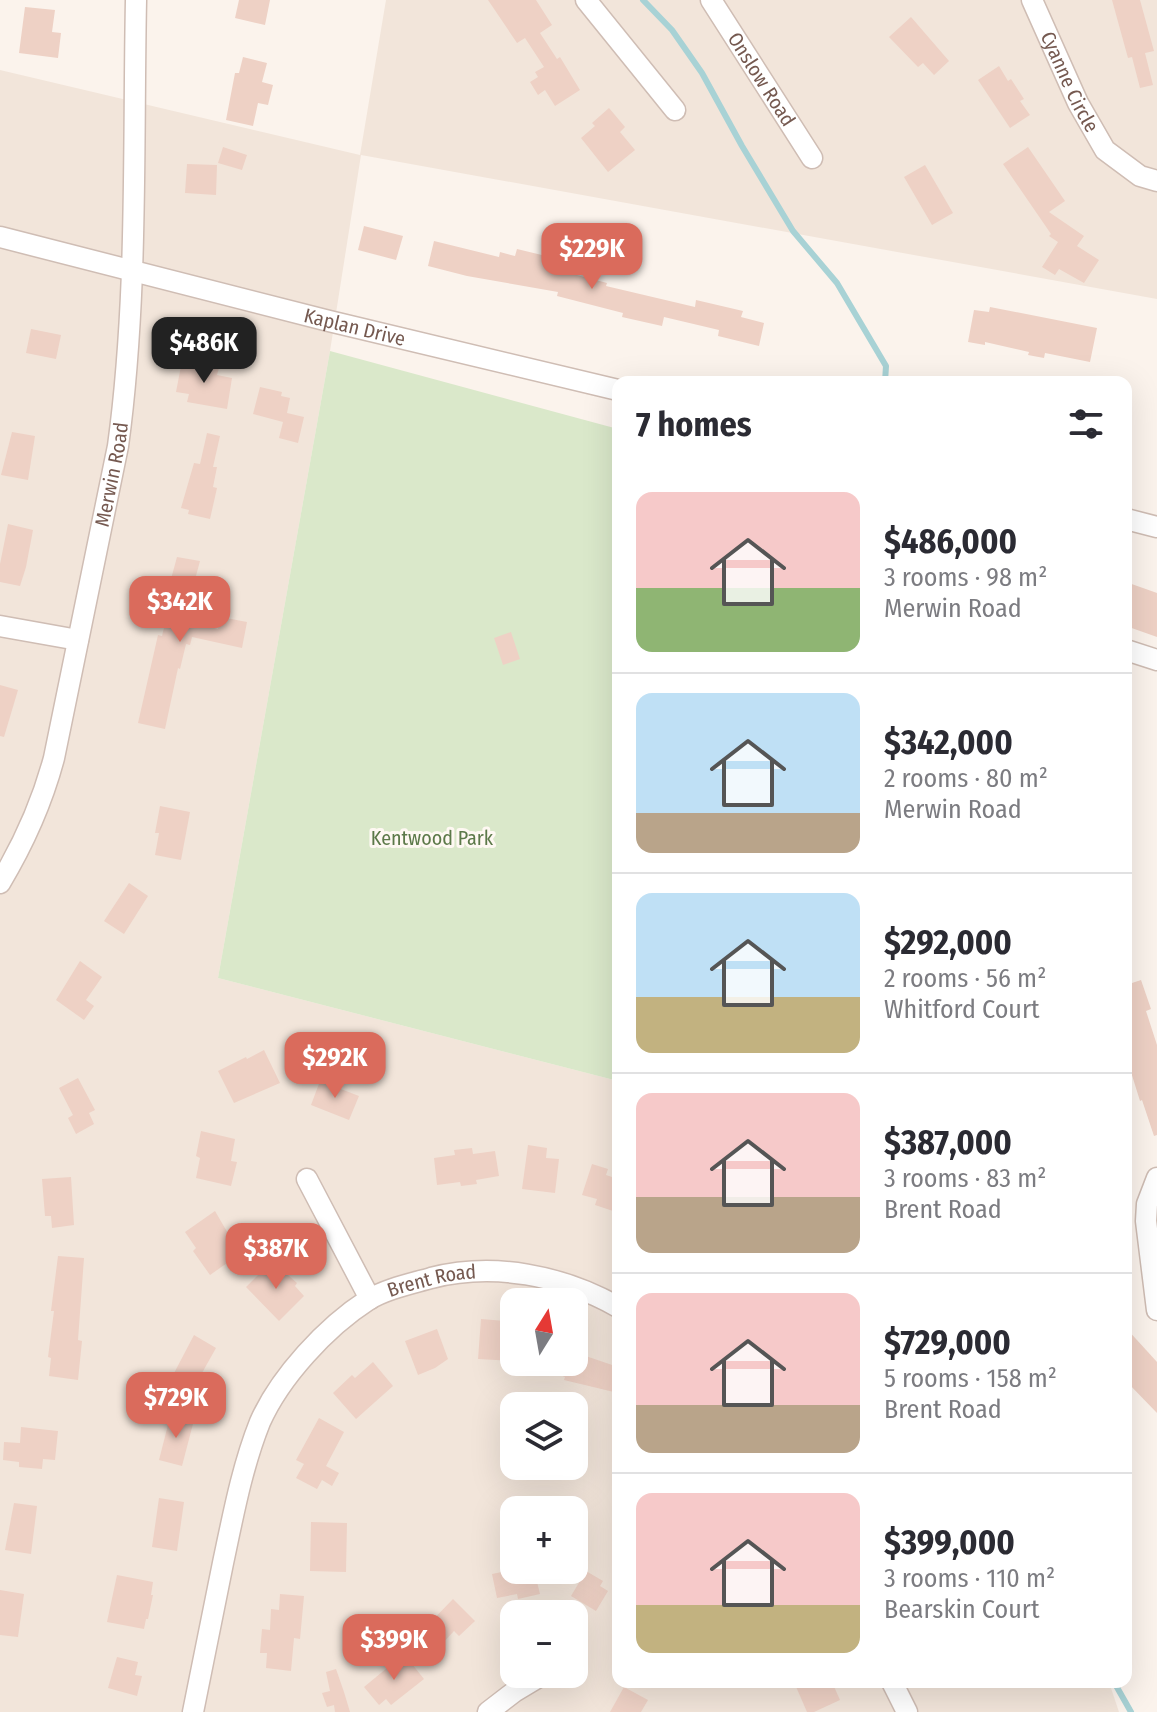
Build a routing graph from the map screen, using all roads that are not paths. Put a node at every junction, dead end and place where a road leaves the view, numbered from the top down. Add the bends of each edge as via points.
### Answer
1 (136, 0) edge
2 (586, 0) edge
3 (711, 0) edge
4 (1032, 0) edge
5 (675, 110) dead end
6 (812, 158) dead end
7 (1157, 181) edge
8 (0, 237) edge
9 (132, 270) junction
10 (612, 389) edge
11 (1132, 521) edge
12 (1157, 527) edge
13 (0, 626) edge
14 (78, 640) junction
15 (1132, 652) edge
16 (1157, 660) edge
17 (0, 883) edge
18 (1157, 1178) edge
19 (307, 1179) dead end
20 (370, 1299) junction
21 (612, 1304) edge
22 (1157, 1310) edge
23 (521, 1688) edge
24 (895, 1688) edge
25 (193, 1712) edge
26 (488, 1712) edge
27 (907, 1712) edge

1 - 9 street, Merwin Road
2 - 5 street
3 - 6 street, Onslow Road
4 - 7 street, Cyanne Circle via 1105,150 1140,176
8 - 9 street, Kaplan Drive
9 - 10 street, Kaplan Drive
9 - 14 street, Merwin Road via 118,446
11 - 12 street
13 - 14 street
14 - 17 street, Merwin Road via 44,795
15 - 16 street
18 - 22 street via 1146,1221
19 - 20 street
20 - 21 street, Brent Road via 443,1275 493,1271 564,1283
20 - 25 street, Brent Road via 328,1332 291,1372 261,1420 235,1505
23 - 26 street
24 - 27 street

